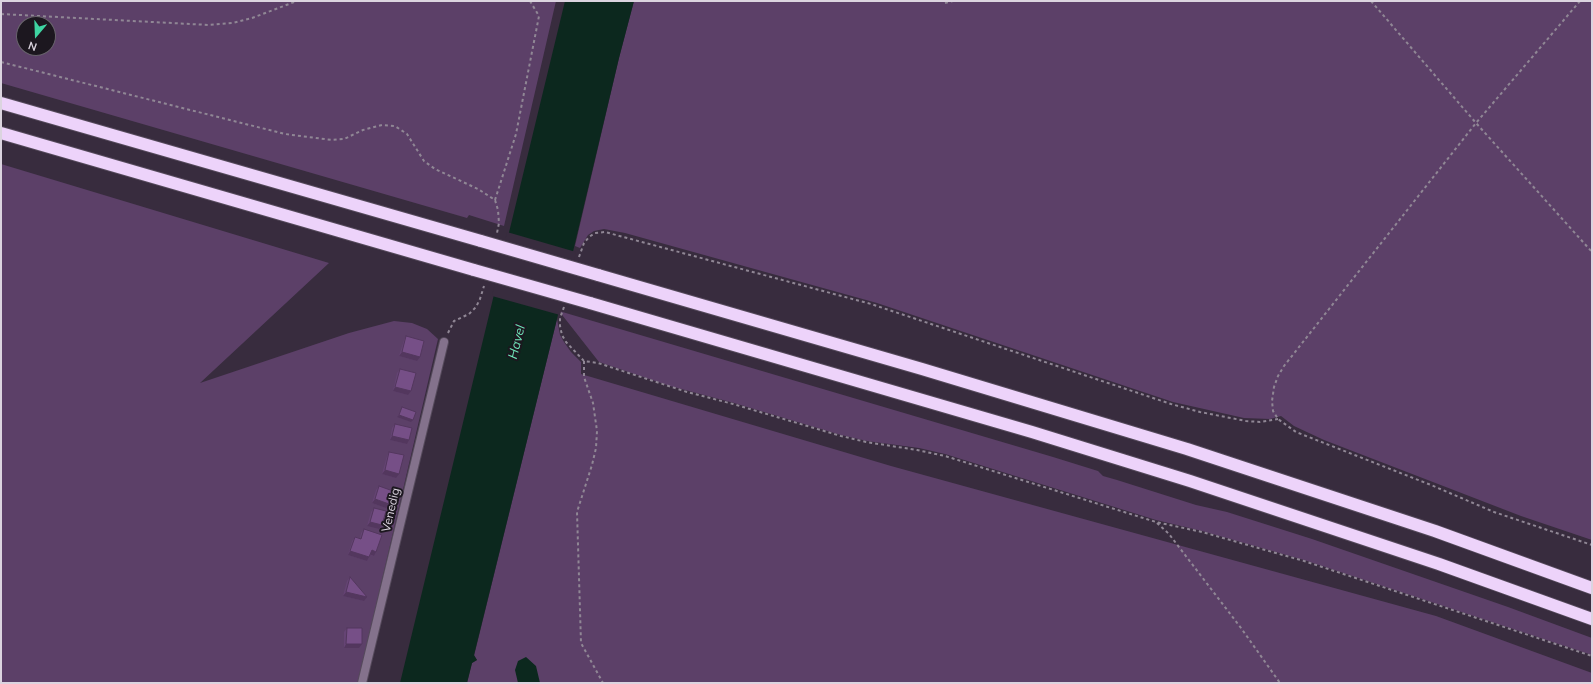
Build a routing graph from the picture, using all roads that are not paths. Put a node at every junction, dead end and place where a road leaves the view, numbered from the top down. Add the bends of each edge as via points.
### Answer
1 (1, 103) edge
2 (1, 133) edge
3 (444, 342) dead end
4 (1592, 588) edge
5 (1592, 619) edge
6 (362, 683) edge

1 - 4 highway, bridge via 944,375 1180,447 1421,526
2 - 5 highway, bridge via 1032,432 1267,505
3 - 6 street, Venedig

